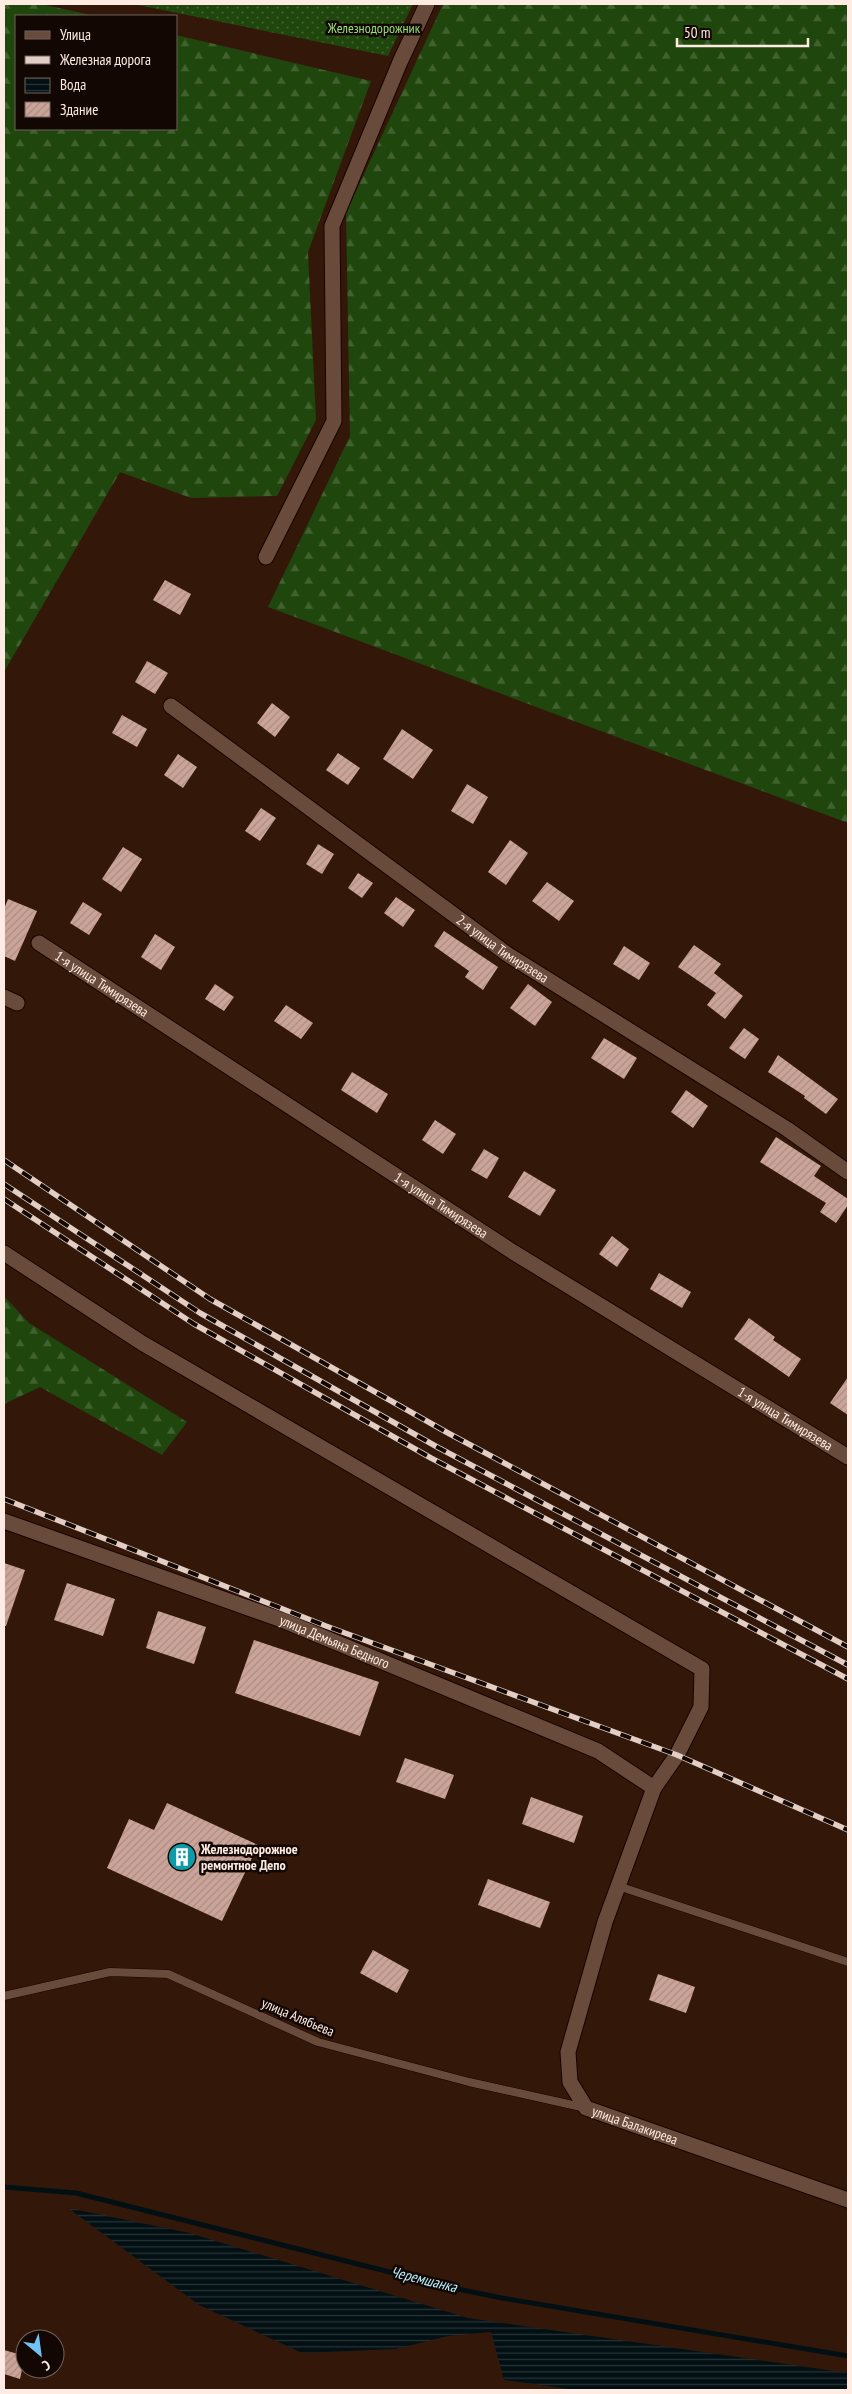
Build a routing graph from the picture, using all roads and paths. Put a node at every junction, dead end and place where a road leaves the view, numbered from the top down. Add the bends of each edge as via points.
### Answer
1 (427, 4) edge
2 (266, 558) dead end
3 (171, 706) dead end
4 (39, 943) dead end
5 (848, 1172) edge
6 (4, 1253) edge
7 (848, 1458) edge
8 (4, 1522) edge
9 (654, 1788) junction
10 (618, 1886) junction
11 (848, 1962) edge
12 (4, 1996) edge
13 (586, 2108) junction
14 (848, 2200) edge

1 - 2 street via 332,226 334,421
3 - 5 street, 2-я улица Тимирязева via 507,954 787,1129
4 - 7 street, 1-я улица Тимирязева via 513,1252
6 - 9 street, улица Балакирева via 142,1343 702,1669 701,1707 678,1755
8 - 9 street, улица Демьяна Бедного via 282,1620 598,1751
9 - 10 street, улица Балакирева
10 - 11 lane
10 - 13 street, улица Балакирева via 568,2052 570,2082
12 - 13 lane, улица Алябьева via 110,1972 168,1974 318,2042 469,2082
13 - 14 street, улица Балакирева

